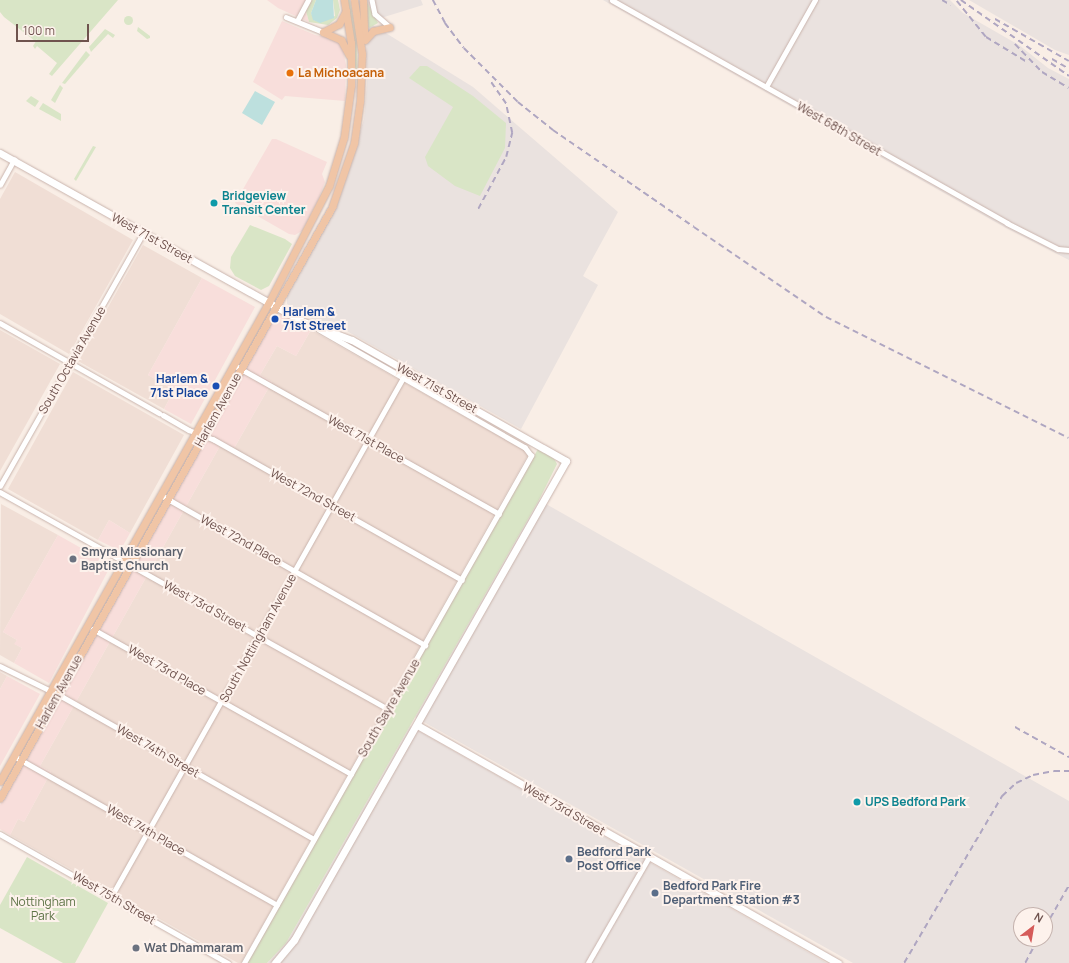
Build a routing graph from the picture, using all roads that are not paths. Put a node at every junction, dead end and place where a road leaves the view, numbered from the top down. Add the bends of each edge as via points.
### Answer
1 (308, 0) edge
2 (344, 0) edge
3 (354, 0) edge
4 (363, 0) edge
5 (372, 0) edge
6 (612, 0) edge
7 (815, 0) edge
8 (346, 10) junction
9 (286, 17) dead end
10 (296, 21) junction
11 (390, 27) joint
12 (323, 32) junction
13 (364, 40) junction
14 (362, 54) junction
15 (351, 63) junction
16 (766, 87) junction
17 (0, 153) edge
18 (14, 160) junction
19 (0, 185) edge
20 (143, 233) junction
21 (1069, 250) edge
22 (269, 302) junction
23 (276, 306) junction
24 (304, 322) junction
25 (0, 323) edge
26 (70, 363) junction
27 (234, 365) junction
28 (241, 369) junction
29 (404, 378) junction
30 (196, 433) junction
31 (203, 435) junction
32 (369, 440) junction
33 (530, 453) joint
34 (0, 486) edge
35 (0, 492) edge
36 (161, 495) junction
37 (168, 499) junction
38 (332, 505) junction
39 (499, 514) junction
40 (124, 561) junction
41 (131, 565) junction
42 (295, 570) junction
43 (462, 580) junction
44 (87, 625) junction
45 (94, 629) junction
46 (259, 637) junction
47 (425, 644) junction
48 (0, 666) edge
49 (50, 692) junction
50 (57, 695) junction
51 (222, 702) junction
52 (388, 709) junction
53 (416, 725) junction
54 (14, 756) junction
55 (21, 760) junction
56 (185, 767) junction
57 (351, 774) junction
58 (0, 781) edge
59 (0, 798) edge
60 (148, 832) junction
61 (0, 834) edge
62 (314, 840) junction
63 (649, 857) junction
64 (112, 897) junction
65 (277, 905) junction
66 (228, 963) edge
67 (244, 963) edge
68 (275, 963) edge
69 (588, 963) edge
70 (838, 963) edge

1 - 10 street
2 - 8 main road, Harlem Avenue
3 - 14 main road, Harlem Avenue
4 - 13 main road
5 - 11 street via 375,14
6 - 16 street, West 68th Street
7 - 16 street
8 - 12 main road via 339,24
8 - 15 main road, Harlem Avenue
9 - 10 street
10 - 12 street
11 - 13 main road via 373,31
12 - 15 main road via 343,43
13 - 14 main road
14 - 23 main road, Harlem Avenue via 358,122 341,183 324,223
15 - 22 main road, Harlem Avenue via 347,122 334,174 315,218
16 - 21 street, West 68th Street via 1007,223 1058,249
17 - 18 street, West 71st Street
18 - 19 street
18 - 20 street, West 71st Street
20 - 22 street, West 71st Street
20 - 26 street, South Octavia Avenue
22 - 23 street, West 71st Street
22 - 27 main road, Harlem Avenue
23 - 24 street, West 71st Street
23 - 28 main road, Harlem Avenue
24 - 29 street, West 71st Street
24 - 53 street, West 71st Street via 352,340 566,461
25 - 26 street, West 72nd Street
26 - 30 street, West 72nd Street
26 - 34 street, South Octavia Avenue
27 - 28 street, West 71st Place
27 - 30 main road, Harlem Avenue
28 - 31 main road, Harlem Avenue
28 - 32 street, West 71st Place
29 - 32 street, South Nottingham Avenue
29 - 33 street, West 71st Street
30 - 31 street, West 72nd Street
30 - 36 main road, Harlem Avenue
31 - 37 main road, Harlem Avenue
31 - 38 street, West 72nd Street
32 - 38 street, South Nottingham Avenue
32 - 39 street, West 71st Place
33 - 39 street, South Sayre Avenue via 530,459
35 - 40 street, West 73rd Street
36 - 37 street, West 72nd Place
36 - 40 main road, Harlem Avenue
37 - 41 main road, Harlem Avenue
37 - 42 street, West 72nd Place
38 - 42 street, South Nottingham Avenue
38 - 43 street, West 72nd Street
39 - 43 street, South Sayre Avenue
40 - 41 street, West 73rd Street
40 - 44 main road, Harlem Avenue
41 - 45 main road, Harlem Avenue
41 - 46 street, West 73rd Street
42 - 46 street, South Nottingham Avenue
42 - 47 street, West 72nd Place
43 - 47 street, South Sayre Avenue
44 - 45 street, West 73rd Place
44 - 49 main road, Harlem Avenue
45 - 50 main road, Harlem Avenue
45 - 51 street, West 73rd Place
46 - 51 street, South Nottingham Avenue
46 - 52 street, West 73rd Street
47 - 52 street, South Sayre Avenue
48 - 49 street, West 74th Street
49 - 50 street, West 74th Street
49 - 54 main road, Harlem Avenue
50 - 55 main road, Harlem Avenue
50 - 56 street, West 74th Street
51 - 56 street, South Nottingham Avenue
51 - 57 street, West 73rd Place
52 - 57 street, South Sayre Avenue
53 - 63 street, West 73rd Street
53 - 68 street via 294,940
54 - 55 street, West 74th Place
54 - 58 main road, Harlem Avenue
55 - 59 main road, Harlem Avenue
55 - 60 street, West 74th Place
56 - 60 street, South Nottingham Avenue
56 - 62 street, West 74th Street
57 - 62 street, South Sayre Avenue
60 - 64 street, South Nottingham Avenue
60 - 65 street, West 74th Place
61 - 64 street, West 75th Street
62 - 65 street, South Sayre Avenue
63 - 69 street
63 - 70 street, West 73rd Street
64 - 66 street, West 75th Street
65 - 67 street, South Sayre Avenue

